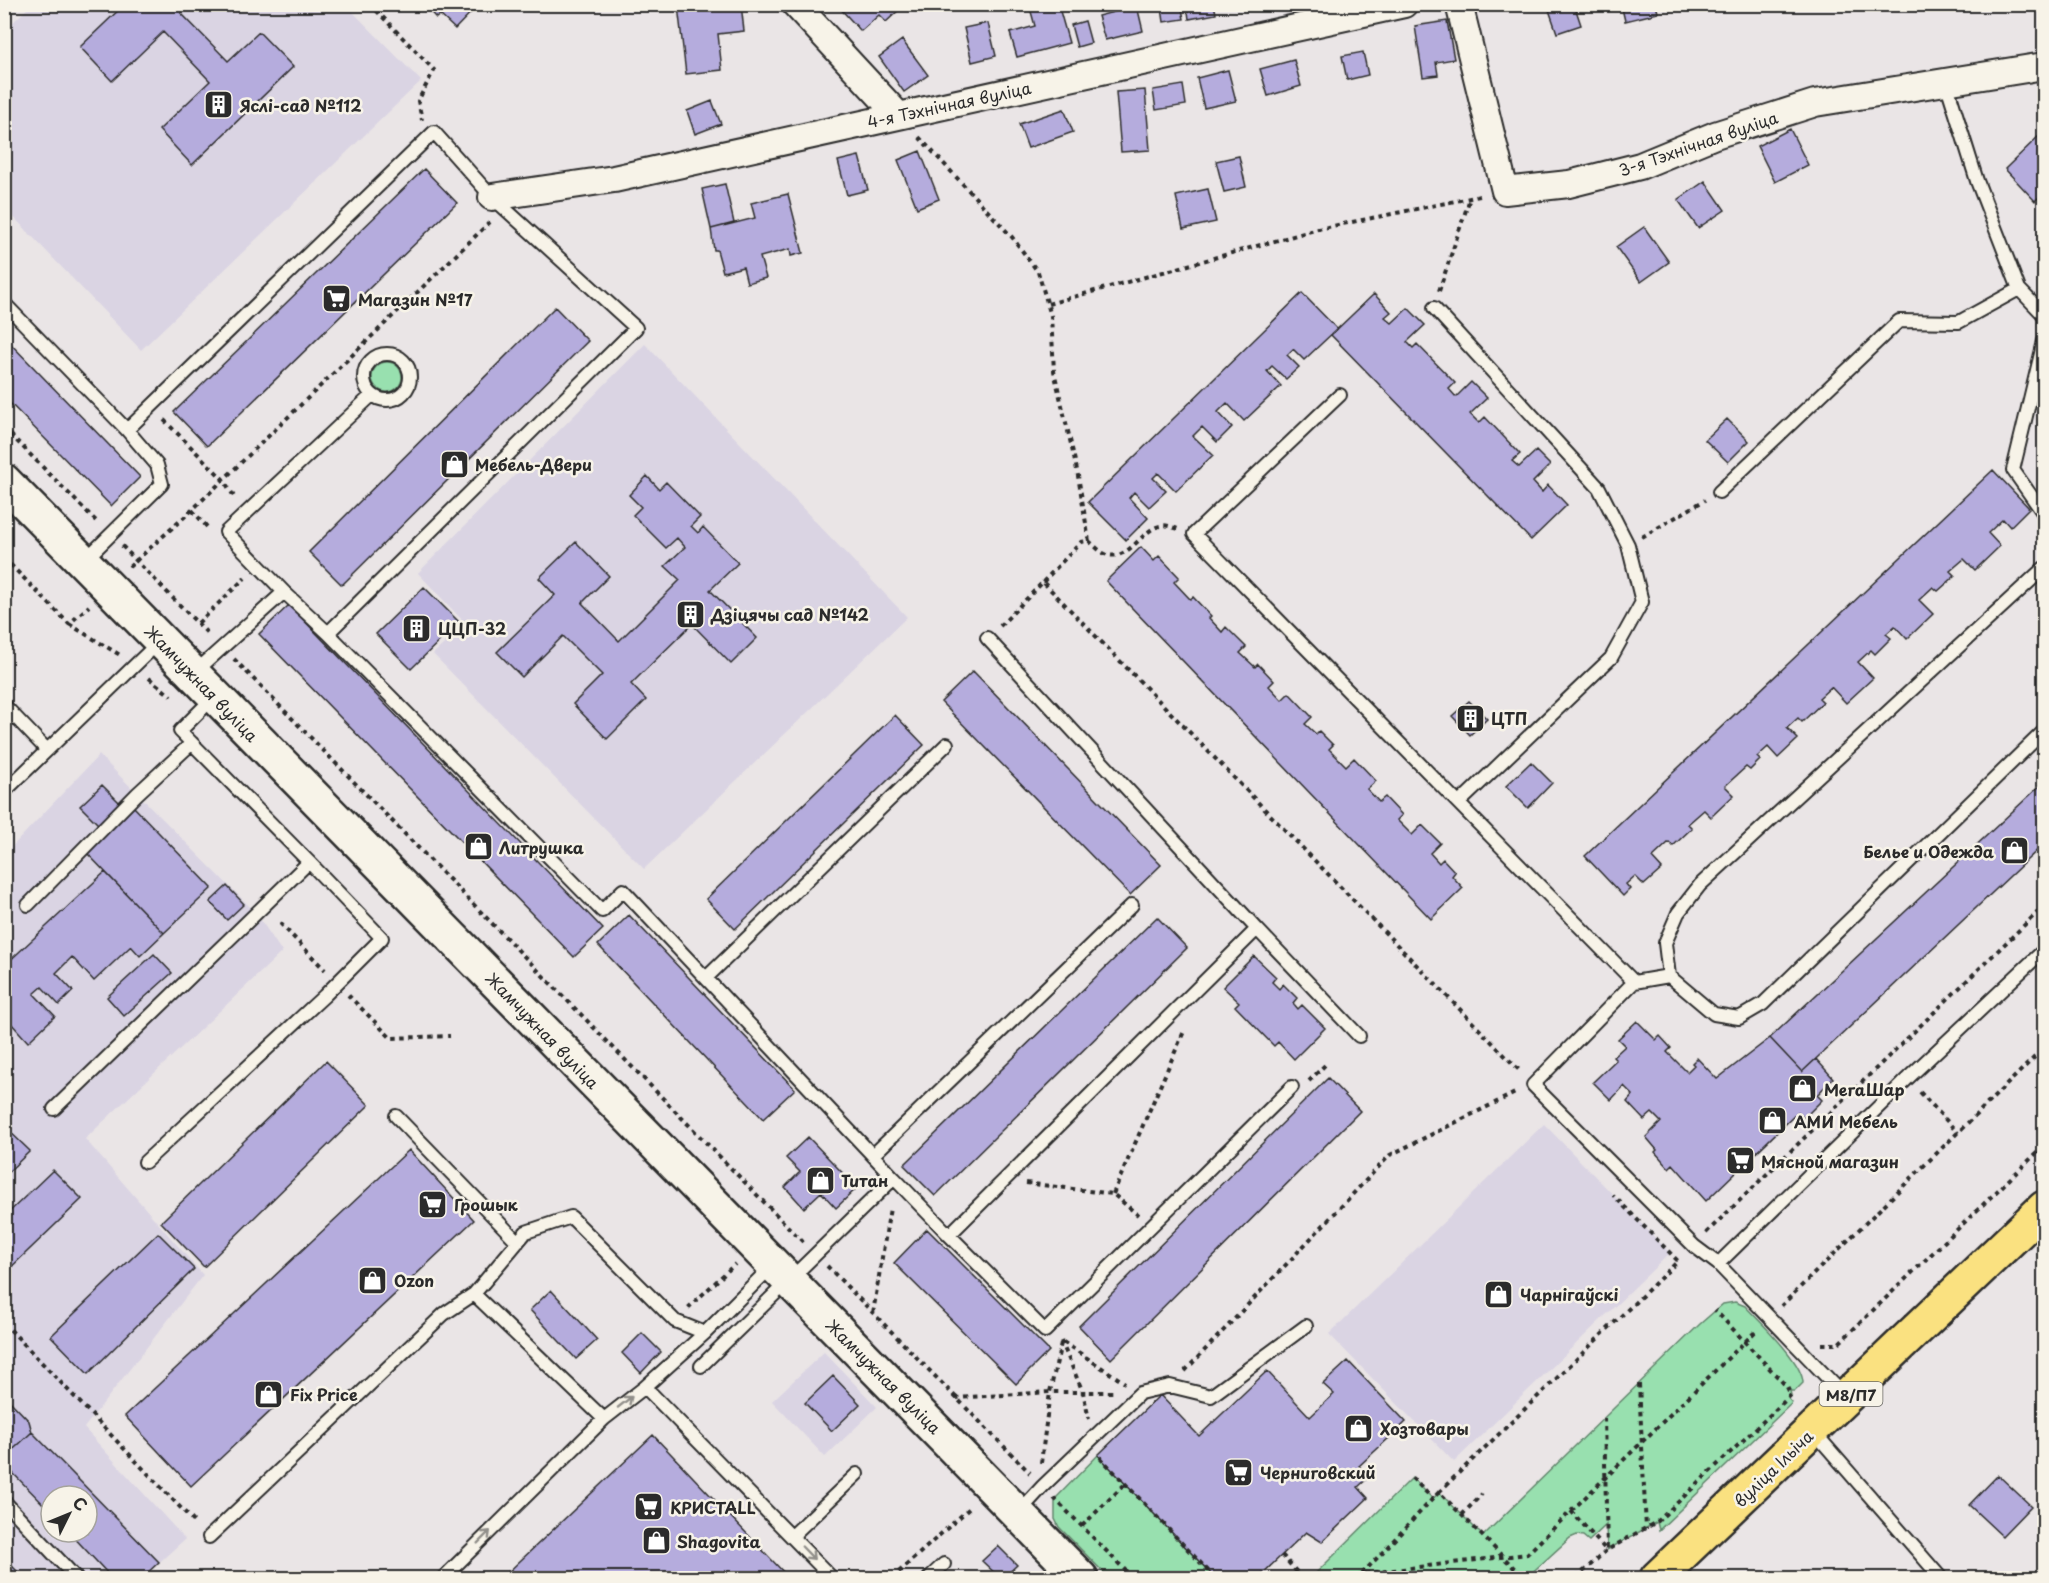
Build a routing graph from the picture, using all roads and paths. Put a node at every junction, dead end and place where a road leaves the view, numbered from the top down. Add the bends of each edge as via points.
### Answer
1 (370, 4) edge
2 (795, 4) edge
3 (1404, 4) edge
4 (1459, 4) edge
5 (2044, 66) edge
6 (1946, 82) junction
7 (897, 115) junction
8 (427, 140) junction
9 (1505, 191) junction
10 (1470, 198) junction
11 (495, 206) junction
12 (2019, 289) junction
13 (4, 303) edge
14 (1048, 304) junction
15 (1434, 308) joint
16 (2044, 315) edge
17 (2044, 342) edge
18 (372, 395) dead end
19 (1340, 395) dead end
20 (151, 406) junction
21 (4, 428) edge
22 (128, 430) junction
23 (223, 479) junction
24 (4, 481) edge
25 (1719, 492) joint
26 (192, 510) junction
27 (2044, 514) edge
28 (245, 515) junction
29 (214, 533) dead end
30 (1194, 534) junction
31 (111, 536) junction
32 (1089, 541) junction
33 (1628, 544) junction
34 (4, 558) edge
35 (136, 560) junction
36 (84, 561) junction
37 (2044, 568) edge
38 (251, 572) dead end
39 (1043, 582) junction
40 (108, 587) junction
41 (284, 592) junction
42 (198, 623) junction
43 (327, 633) junction
44 (987, 639) joint
45 (161, 640) junction
46 (223, 648) junction
47 (204, 685) junction
48 (4, 705) edge
49 (2044, 731) edge
50 (192, 743) junction
51 (947, 744) dead end
52 (47, 750) junction
53 (4, 792) edge
54 (1460, 803) junction
55 (309, 862) junction
56 (28, 905) dead end
57 (1132, 905) dead end
58 (2044, 906) edge
59 (280, 923) dead end
60 (1257, 929) junction
61 (2044, 950) edge
62 (1669, 976) junction
63 (706, 978) junction
64 (1634, 982) junction
65 (336, 983) junction
66 (1187, 1023) dead end
67 (450, 1036) dead end
68 (1359, 1036) dead end
69 (2044, 1048) edge
70 (1907, 1079) junction
71 (1533, 1085) junction
72 (1292, 1087) dead end
73 (1514, 1094) junction
74 (1522, 1101) dead end
75 (54, 1110) dead end
76 (396, 1116) dead end
77 (1958, 1133) junction
78 (2044, 1146) edge
79 (873, 1155) junction
80 (145, 1162) dead end
81 (894, 1178) junction
82 (1004, 1180) junction
83 (1607, 1189) dead end
84 (1113, 1194) junction
85 (2044, 1208) edge
86 (1151, 1226) junction
87 (950, 1235) junction
88 (518, 1242) junction
89 (1694, 1246) junction
90 (816, 1255) junction
91 (740, 1260) dead end
92 (1678, 1261) junction
93 (1718, 1263) junction
94 (782, 1273) junction
95 (474, 1294) junction
96 (1715, 1311) dead end
97 (1777, 1311) dead end
98 (873, 1314) junction
99 (675, 1321) junction
100 (4, 1323) edge
101 (1762, 1324) dead end
102 (1306, 1326) dead end
103 (1045, 1331) junction
104 (705, 1333) junction
105 (1061, 1341) junction
106 (1744, 1342) junction
107 (1819, 1344) dead end
108 (701, 1366) dead end
109 (1639, 1384) dead end
110 (1170, 1386) junction
111 (645, 1387) junction
112 (1083, 1392) junction
113 (1140, 1393) junction
114 (954, 1398) junction
115 (1847, 1398) junction
116 (1604, 1418) dead end
117 (604, 1419) junction
118 (1813, 1431) junction
119 (1093, 1438) junction
120 (1641, 1443) junction
121 (1017, 1461) junction
122 (856, 1474) dead end
123 (1606, 1477) junction
124 (1412, 1478) dead end
125 (1125, 1484) junction
126 (1043, 1486) junction
127 (992, 1487) junction
128 (1440, 1492) junction
129 (1482, 1494) dead end
130 (1433, 1499) junction
131 (4, 1501) edge
132 (1571, 1511) junction
133 (1018, 1513) junction
134 (1462, 1515) junction
135 (1082, 1526) junction
136 (1646, 1529) junction
137 (792, 1536) junction
138 (209, 1537) joint
139 (1607, 1550) junction
140 (1282, 1556) dead end
141 (1504, 1558) junction
142 (944, 1564) dead end
143 (1359, 1576) edge
144 (76, 1578) edge
145 (443, 1578) edge
146 (832, 1578) edge
147 (892, 1578) edge
148 (929, 1578) edge
149 (1081, 1578) edge
150 (1133, 1578) edge
151 (1215, 1578) edge
152 (1302, 1578) edge
153 (1524, 1578) edge
154 (1579, 1578) edge
155 (1657, 1578) edge
156 (1941, 1578) edge

1 - 8 path via 434,70 417,101
2 - 7 street
3 - 7 street, 4-я Тэхнічная вуліца
4 - 9 street
5 - 6 street, 3-я Тэхнічная вуліца
6 - 9 street, 3-я Тэхнічная вуліца via 1815,103 1714,135 1640,166 1569,184
6 - 12 lane via 1977,181
7 - 11 street, 4-я Тэхнічная вуліца
7 - 14 path via 1012,237 1038,272
8 - 11 lane via 434,132
8 - 20 lane
9 - 10 path
10 - 14 path via 1318,229
10 - 15 path
11 - 23 path
11 - 43 lane via 636,328
12 - 16 lane
12 - 25 lane via 1959,322 1899,321
13 - 22 lane
14 - 32 path via 1054,371
15 - 33 lane via 1599,488
17 - 27 lane via 2013,471
18 - 28 lane
19 - 30 lane
20 - 22 lane
20 - 23 path
21 - 31 path
22 - 31 lane via 157,465 162,484
23 - 26 path
23 - 28 path
24 - 36 main road, Жамчужная вуліца
25 - 33 path
26 - 29 path
26 - 35 path
28 - 41 lane via 226,532
30 - 32 path via 1162,525 1125,552 1112,556
30 - 54 lane
31 - 35 path
31 - 36 lane
32 - 39 path via 1081,542
33 - 54 lane via 1642,602 1611,658
34 - 40 path via 69,624
35 - 40 path
35 - 42 path
36 - 40 main road, Жамчужная вуліца
37 - 62 lane via 1700,885 1678,913 1665,943
38 - 42 path
39 - 44 path
39 - 71 path
40 - 45 main road, Жамчужная вуліца
41 - 43 lane
41 - 46 lane
42 - 46 path
43 - 63 lane via 602,911 623,890
44 - 60 lane
45 - 47 main road, Жамчужная вуліца
45 - 52 lane
46 - 47 lane
46 - 90 path
47 - 50 lane via 180,730
47 - 94 main road, Жамчужная вуліца
48 - 52 lane
49 - 62 lane via 1763,1004 1739,1018 1714,1014
50 - 55 lane
50 - 56 lane
51 - 63 lane
52 - 53 lane
54 - 64 lane
55 - 65 lane via 382,938
55 - 75 lane
57 - 79 lane
58 - 89 path
59 - 65 path
60 - 68 lane
60 - 82 lane
61 - 70 lane
62 - 64 lane
63 - 79 lane
64 - 71 lane
65 - 67 path via 391,1038
65 - 80 lane
66 - 84 path
69 - 77 path
70 - 77 path
70 - 93 lane
71 - 73 path
71 - 89 lane
72 - 86 lane
73 - 74 path
73 - 110 path via 1390,1155
76 - 88 lane
77 - 97 path
78 - 107 path via 1838,1344
79 - 81 lane
81 - 87 lane
81 - 90 lane
81 - 98 path
82 - 84 path
82 - 87 lane
83 - 92 path
84 - 86 path
85 - 115 main road, вуліца Ільіча / М8/П7
86 - 103 lane
87 - 103 lane
88 - 95 lane
88 - 99 lane via 526,1232 571,1217
89 - 92 path
89 - 93 lane
90 - 94 lane
90 - 98 path
91 - 99 path
92 - 128 path
93 - 115 lane
94 - 104 lane
94 - 108 lane
94 - 127 main road, Жамчужная вуліца
95 - 117 lane
95 - 138 lane via 444,1314
96 - 106 path
98 - 114 path
99 - 104 lane
100 - 138 path
101 - 106 path
102 - 110 lane via 1211,1396
103 - 105 path
104 - 111 lane
105 - 112 path
105 - 113 path
106 - 120 path
106 - 136 path via 1791,1395
109 - 120 path
110 - 113 lane
117 -> 111 lane
111 - 137 lane
112 - 113 path
112 - 114 path
112 - 119 path
113 - 119 lane
114 - 121 path
115 - 118 main road, вуліца Ільіча / М8/П7
116 - 123 path
145 -> 117 lane
118 - 155 main road, вуліца Ільіча / М8/П7
118 - 156 lane
119 - 125 path via 1098,1455
119 - 126 lane
120 - 123 path
120 - 136 path
121 - 126 path
121 - 127 path
122 - 137 lane
123 - 132 path
123 - 139 path
124 - 130 path
125 - 135 path
125 - 151 path
126 - 133 lane
126 - 135 path
127 - 133 main road, Жамчужная вуліца
127 - 147 path
128 - 130 path
128 - 134 path
129 - 134 path
130 - 143 path
131 - 144 lane
132 - 139 path
132 - 141 path via 1527,1554
133 - 149 main road, Жамчужная вуліца
134 - 141 path
135 - 150 path
136 - 139 path
137 -> 146 lane
139 - 154 path
140 - 152 path
141 - 143 path
141 - 153 path
142 - 148 lane

